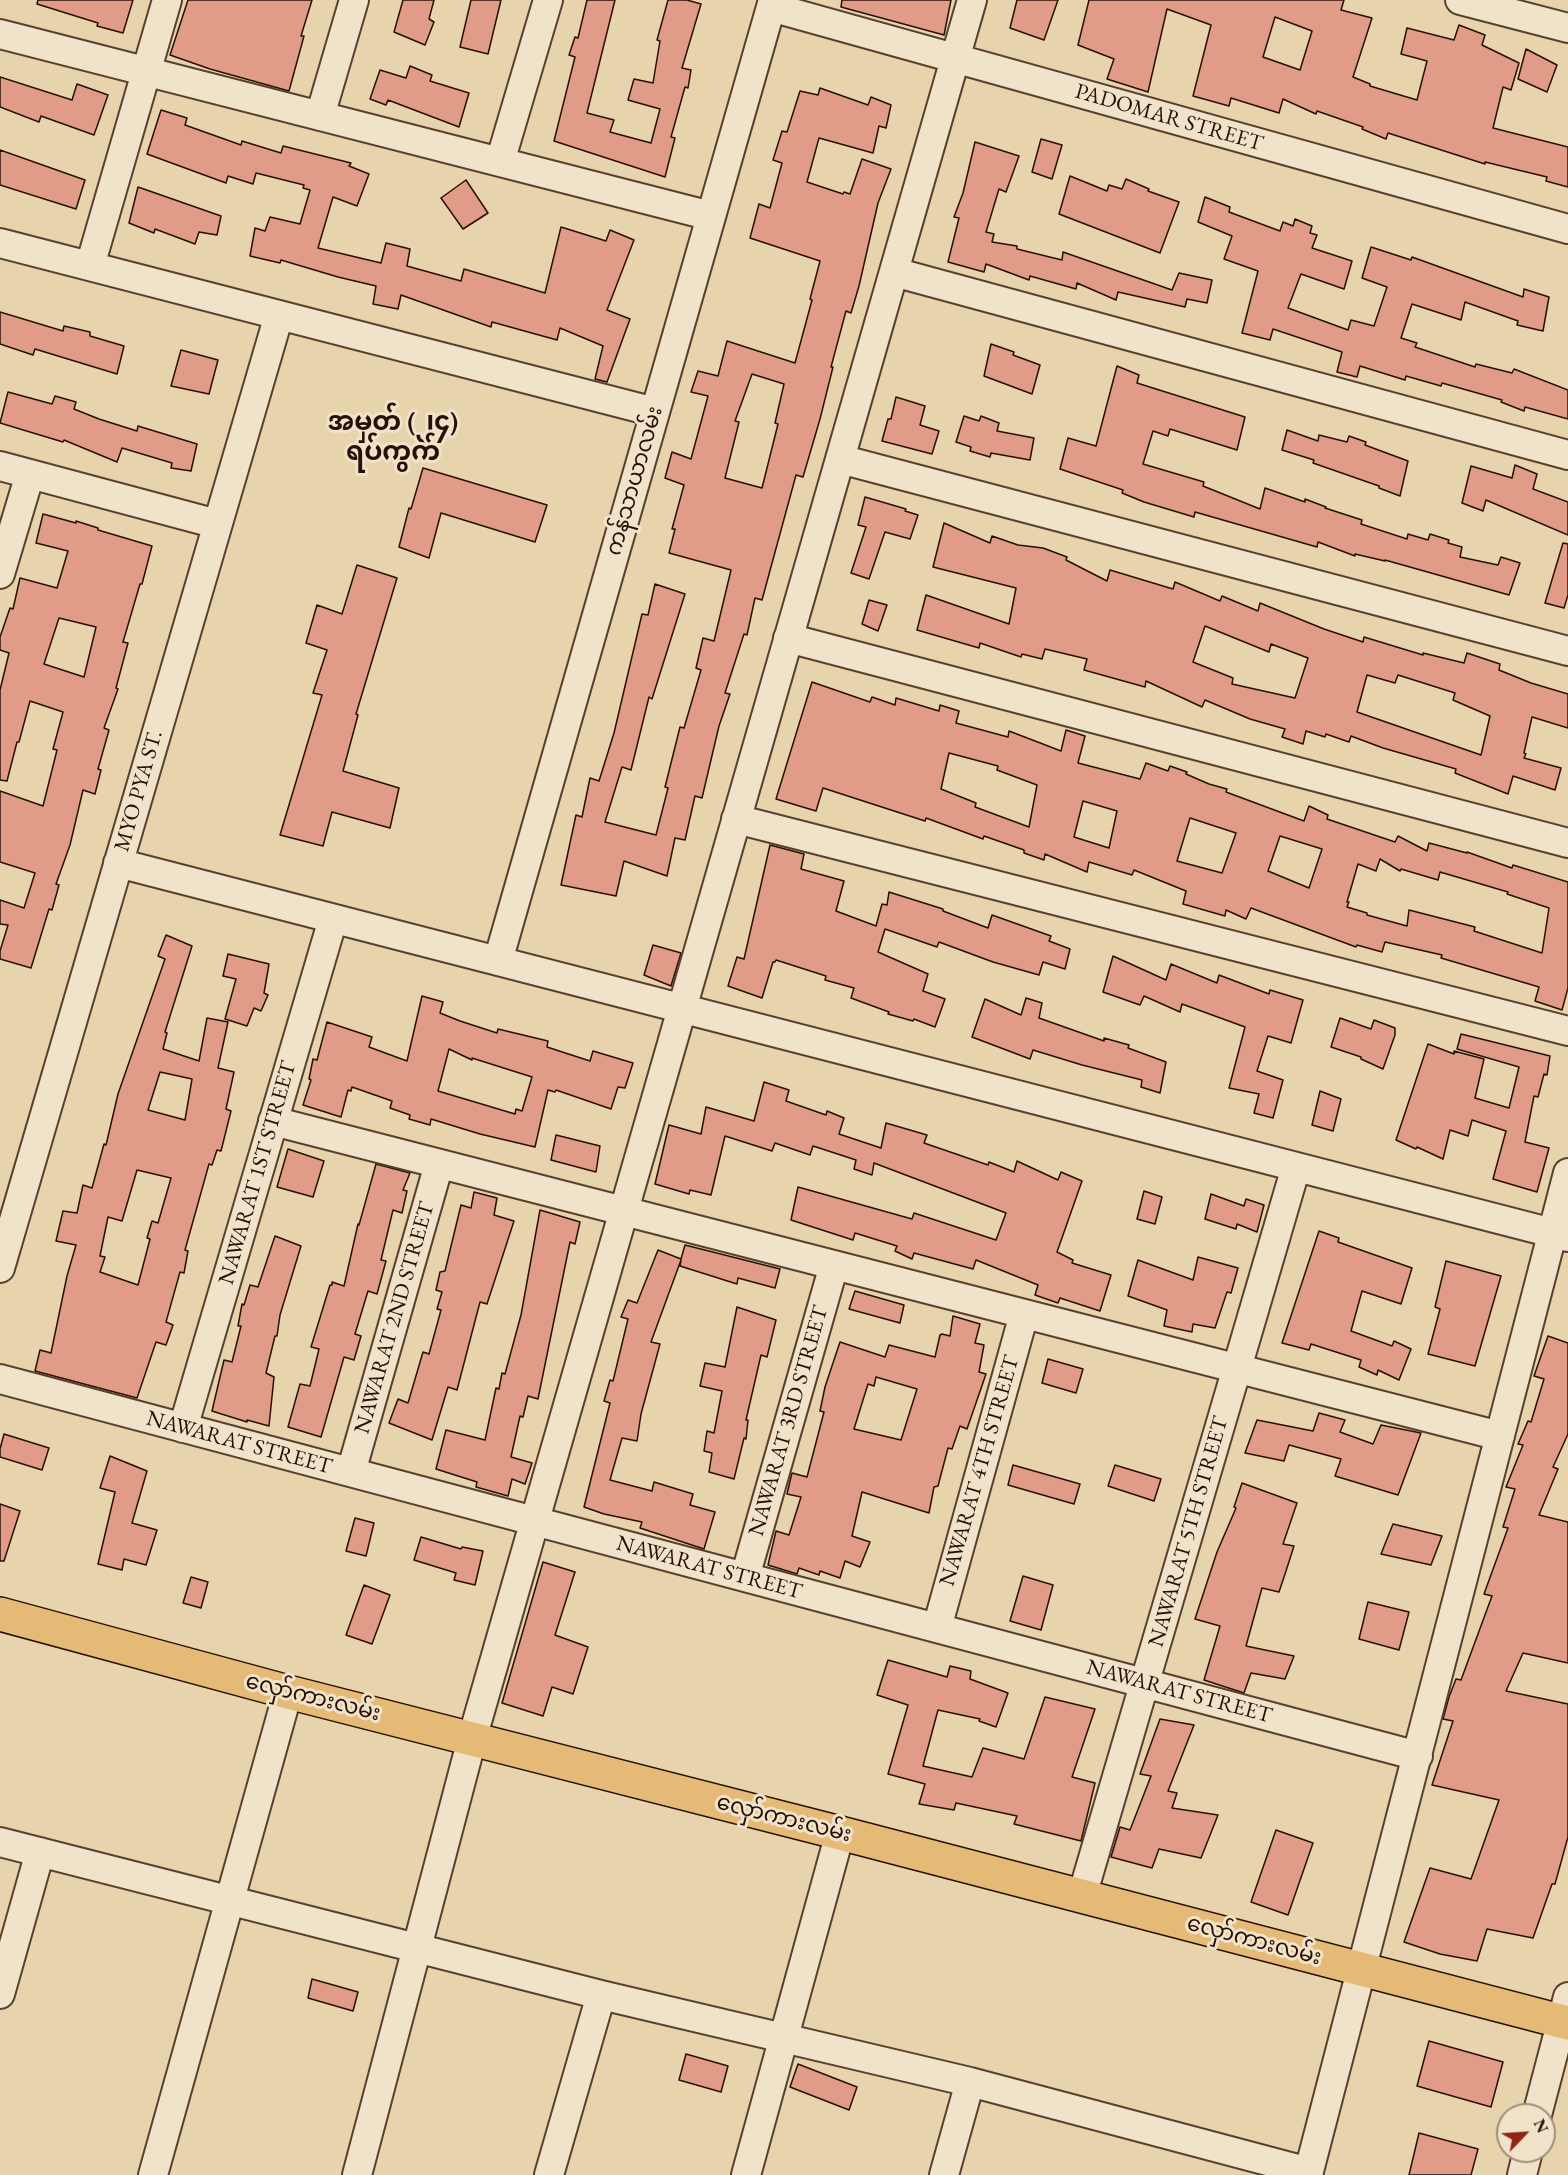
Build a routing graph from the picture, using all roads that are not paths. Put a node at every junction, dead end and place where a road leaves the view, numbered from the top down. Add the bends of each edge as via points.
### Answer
1 (167, 0) edge
2 (354, 0) edge
3 (548, 0) edge
4 (972, 0) edge
5 (1460, 0) edge
6 (772, 3) edge
7 (1568, 28) edge
8 (0, 34) edge
9 (956, 58) junction
10 (147, 72) junction
11 (320, 116) junction
12 (500, 162) junction
13 (711, 216) junction
14 (1568, 229) edge
15 (0, 243) edge
16 (90, 266) junction
17 (894, 272) junction
18 (279, 315) junction
19 (655, 412) junction
20 (1568, 455) edge
21 (840, 459) junction
22 (0, 466) edge
23 (30, 474) junction
24 (217, 524) junction
25 (0, 574) edge
26 (789, 638) junction
27 (1568, 651) edge
28 (736, 819) junction
29 (1568, 843) edge
30 (118, 862) junction
31 (333, 918) junction
32 (498, 961) junction
33 (682, 1008) junction
34 (1568, 1031) edge
35 (273, 1121) junction
36 (439, 1164) junction
37 (1296, 1167) junction
38 (1568, 1173) edge
39 (623, 1211) junction
40 (1560, 1236) edge
41 (834, 1265) junction
42 (0, 1268) edge
43 (1024, 1314) junction
44 (1237, 1369) junction
45 (0, 1379) edge
46 (183, 1428) junction
47 (1500, 1436) junction
48 (351, 1472) junction
49 (534, 1521) junction
50 (745, 1577) junction
51 (0, 1614) edge
52 (936, 1628) junction
53 (1145, 1683) junction
54 (288, 1692) junction
55 (472, 1738) junction
56 (1418, 1756) junction
57 (840, 1833) junction
58 (0, 1842) edge
59 (40, 1852) junction
60 (1082, 1896) junction
61 (230, 1899) junction
62 (417, 1947) junction
63 (1363, 1970) junction
64 (0, 1994) edge
65 (601, 1995) junction
66 (1566, 2014) edge
67 (784, 2040) junction
68 (970, 2082) junction
69 (1541, 2103) edge
70 (1308, 2174) edge
71 (153, 2175) edge
72 (357, 2175) edge
73 (549, 2175) edge
74 (746, 2175) edge
75 (944, 2175) edge

1 - 10 street
2 - 11 street
3 - 12 street
4 - 9 street
5 - 7 street
6 - 9 street, PADOMAR STREET
6 - 13 street, ကန်သာယာလမ်း
8 - 10 street
9 - 14 street, PADOMAR STREET
9 - 17 street
10 - 11 street
10 - 16 street
11 - 12 street
12 - 13 street
13 - 19 street, ကန်သာယာလမ်း
15 - 16 street
16 - 18 street
17 - 20 street
17 - 21 street
18 - 19 street
18 - 24 street, MYO PYA ST.
19 - 32 street, ကန်သာယာလမ်း
21 - 26 street
21 - 27 street
22 - 23 street
23 - 24 street
23 - 25 street
24 - 30 street, MYO PYA ST.
26 - 28 street
26 - 29 street
28 - 33 street
28 - 34 street
30 - 31 street
30 - 42 street, MYO PYA ST.
31 - 32 street
31 - 35 street, NAWARAT 1ST STREET
32 - 33 street
33 - 37 street
33 - 39 street
35 - 36 street
35 - 46 street, NAWARAT 1ST STREET
36 - 39 street
36 - 48 street, NAWARAT 2ND STREET
37 - 40 street
37 - 44 street, NAWARAT 5TH STREET
38 - 40 street
39 - 41 street
39 - 49 street
40 - 47 street
41 - 43 street
41 - 50 street, NAWARAT 3RD STREET
43 - 44 street
43 - 52 street, NAWARAT 4TH STREET
44 - 47 street
44 - 53 street, NAWARAT 5TH STREET
45 - 46 street, NAWARAT STREET
46 - 48 street, NAWARAT STREET
47 - 56 street
48 - 49 street, NAWARAT STREET
49 - 50 street, NAWARAT STREET
49 - 55 street
50 - 52 street, NAWARAT STREET
51 - 54 main road, လှော်ကားလမ်း
52 - 53 street, NAWARAT STREET
53 - 56 street, NAWARAT STREET
53 - 60 street, NAWARAT 5TH STREET
54 - 55 main road, လှော်ကားလမ်း
54 - 61 street
55 - 57 main road, လှော်ကားလမ်း
55 - 62 street
56 - 63 street
57 - 60 main road, လှော်ကားလမ်း
57 - 67 street
58 - 59 street
59 - 61 street
59 - 64 street
60 - 63 main road, လှော်ကားလမ်း
61 - 62 street
61 - 71 street
62 - 65 street
62 - 72 street
63 - 66 main road, လှော်ကားလမ်း
63 - 70 street
65 - 67 street
65 - 73 street
66 - 69 street
67 - 68 street
67 - 74 street
68 - 70 street
68 - 75 street

